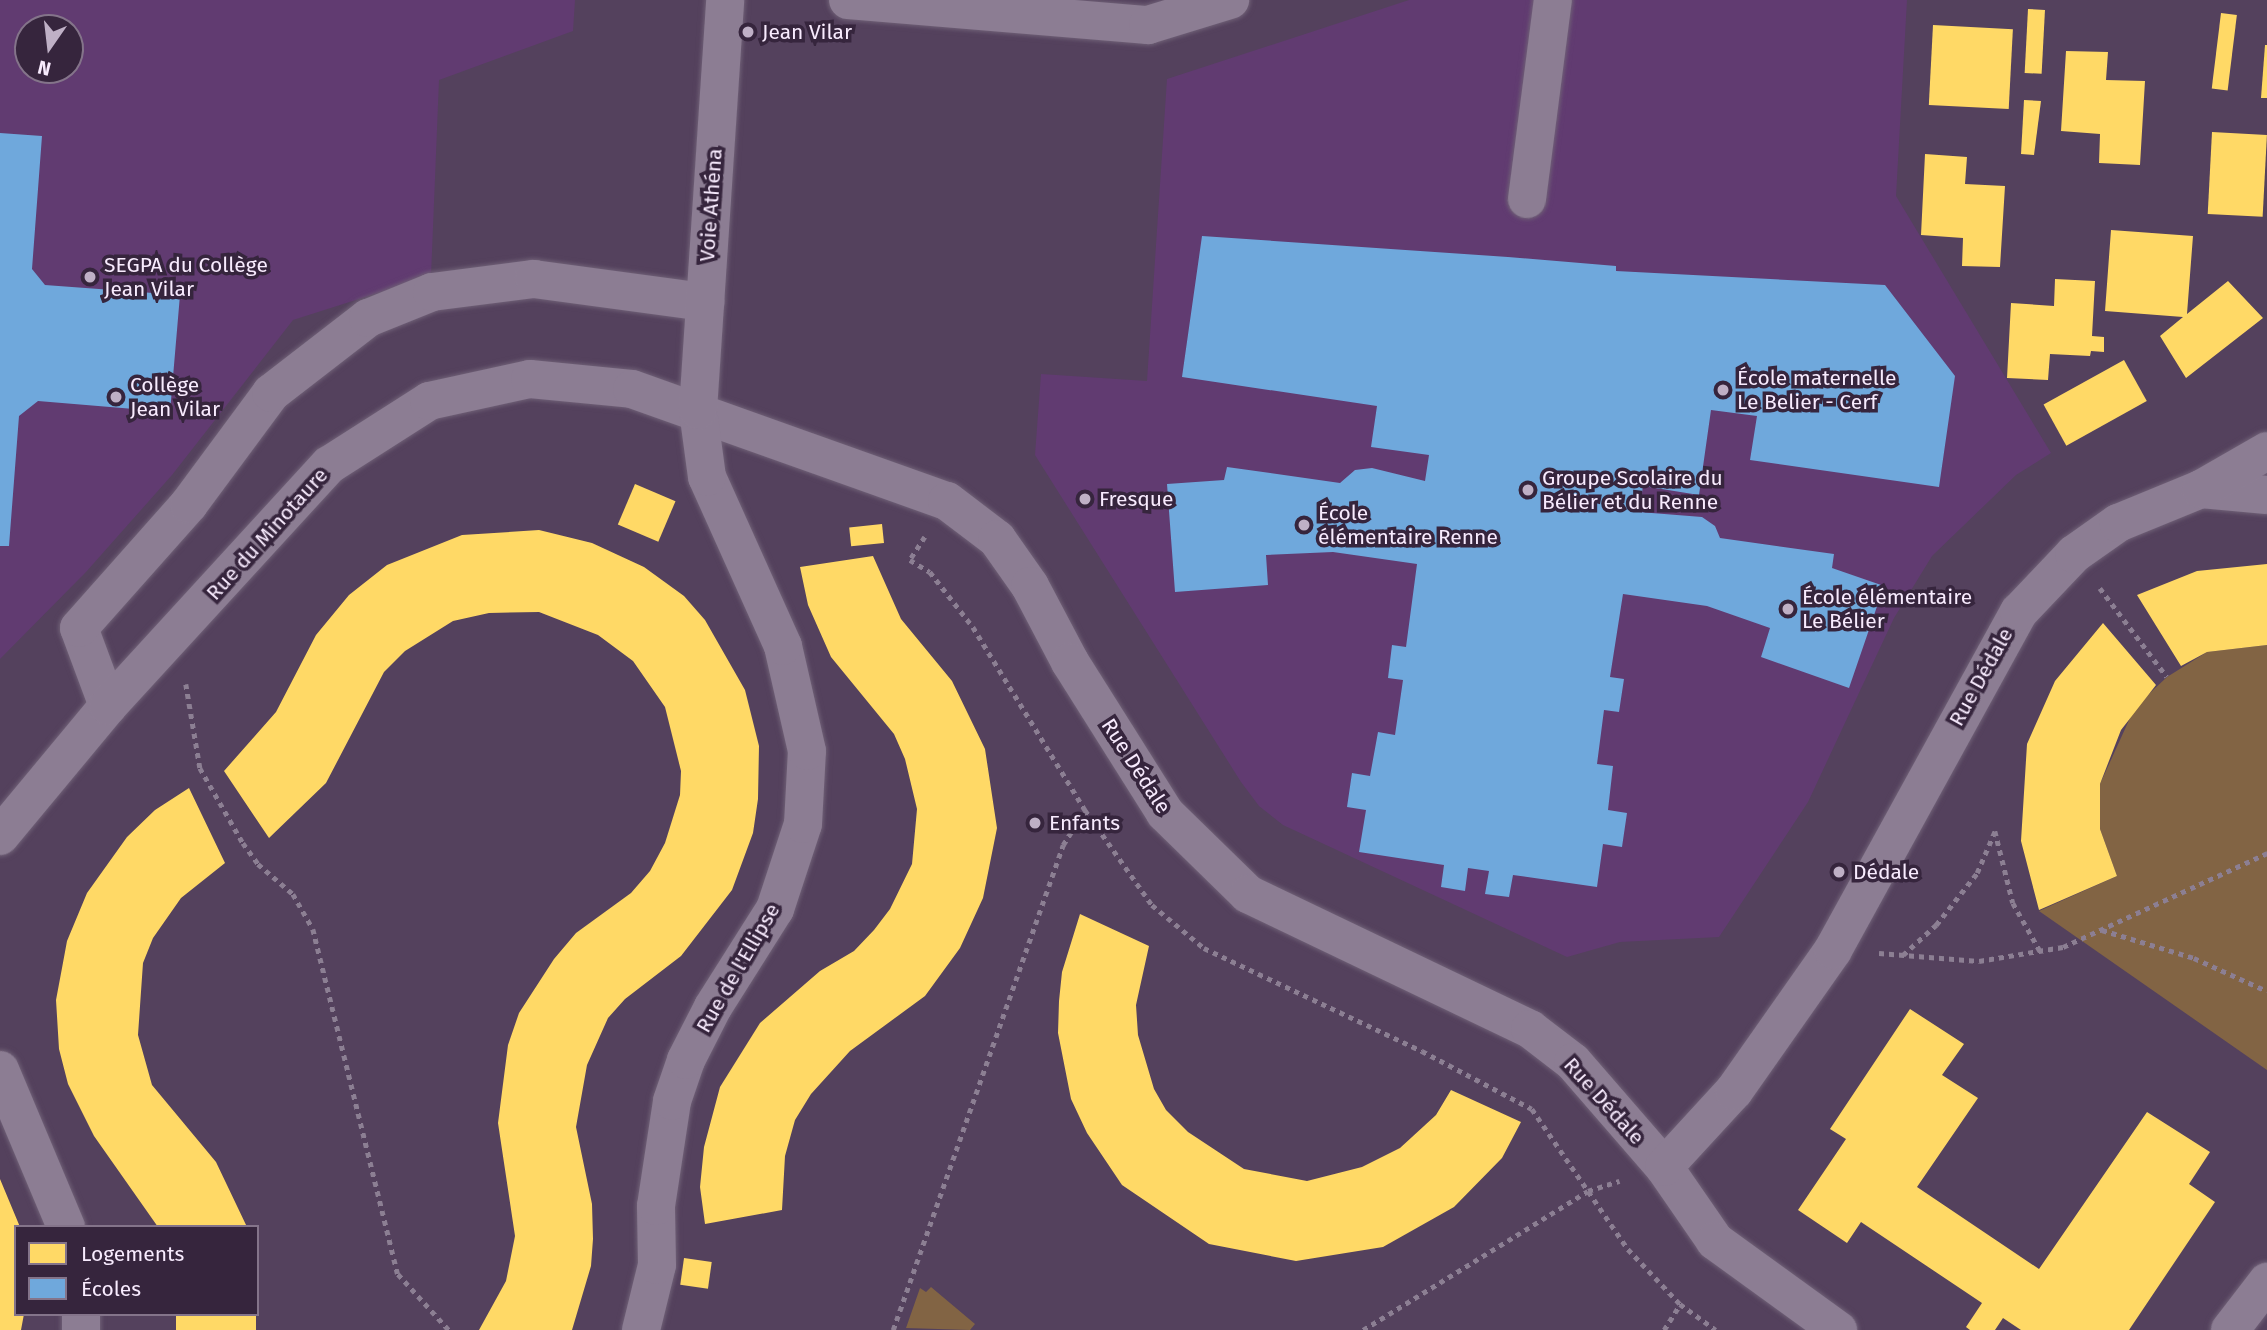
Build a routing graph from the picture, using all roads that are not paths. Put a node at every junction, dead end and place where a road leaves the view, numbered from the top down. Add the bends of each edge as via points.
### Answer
1 (725, 0) edge
2 (848, 0) edge
3 (1230, 0) edge
4 (1553, 0) edge
5 (1527, 199) dead end
6 (705, 302) junction
7 (698, 410) junction
8 (2267, 450) edge
9 (2201, 489) junction
10 (2267, 495) edge
11 (108, 706) junction
12 (0, 836) edge
13 (0, 1070) edge
14 (1664, 1167) junction
15 (65, 1225) edge
16 (2267, 1282) edge
17 (641, 1330) edge
18 (1838, 1330) edge
19 (2230, 1330) edge

1 - 6 street, Voie Athéna
2 - 3 street via 1148,25
4 - 5 street
6 - 7 street, Voie Athéna
6 - 11 street via 534,279 432,292 368,318 271,393 189,503 79,628
7 - 11 street, Rue du Minotaure via 632,389 530,379 429,401 329,465
7 - 14 street, Rue Dédale via 947,501 997,539 1030,586 1070,662 1165,813 1248,894 1530,1028 1573,1062
7 - 17 street, Rue de l'Ellipse via 707,477 783,646 807,751 803,824 775,909 713,1007 686,1060 672,1101 656,1206 657,1265
8 - 9 street, Rue Dédale
9 - 10 street
9 - 14 street, Rue Dédale via 2118,523 2074,554 2019,612 1990,657 1833,950 1734,1091
11 - 12 street, Rue du Minotaure
13 - 15 street
14 - 18 street, Rue Dédale via 1715,1241
16 - 19 street

